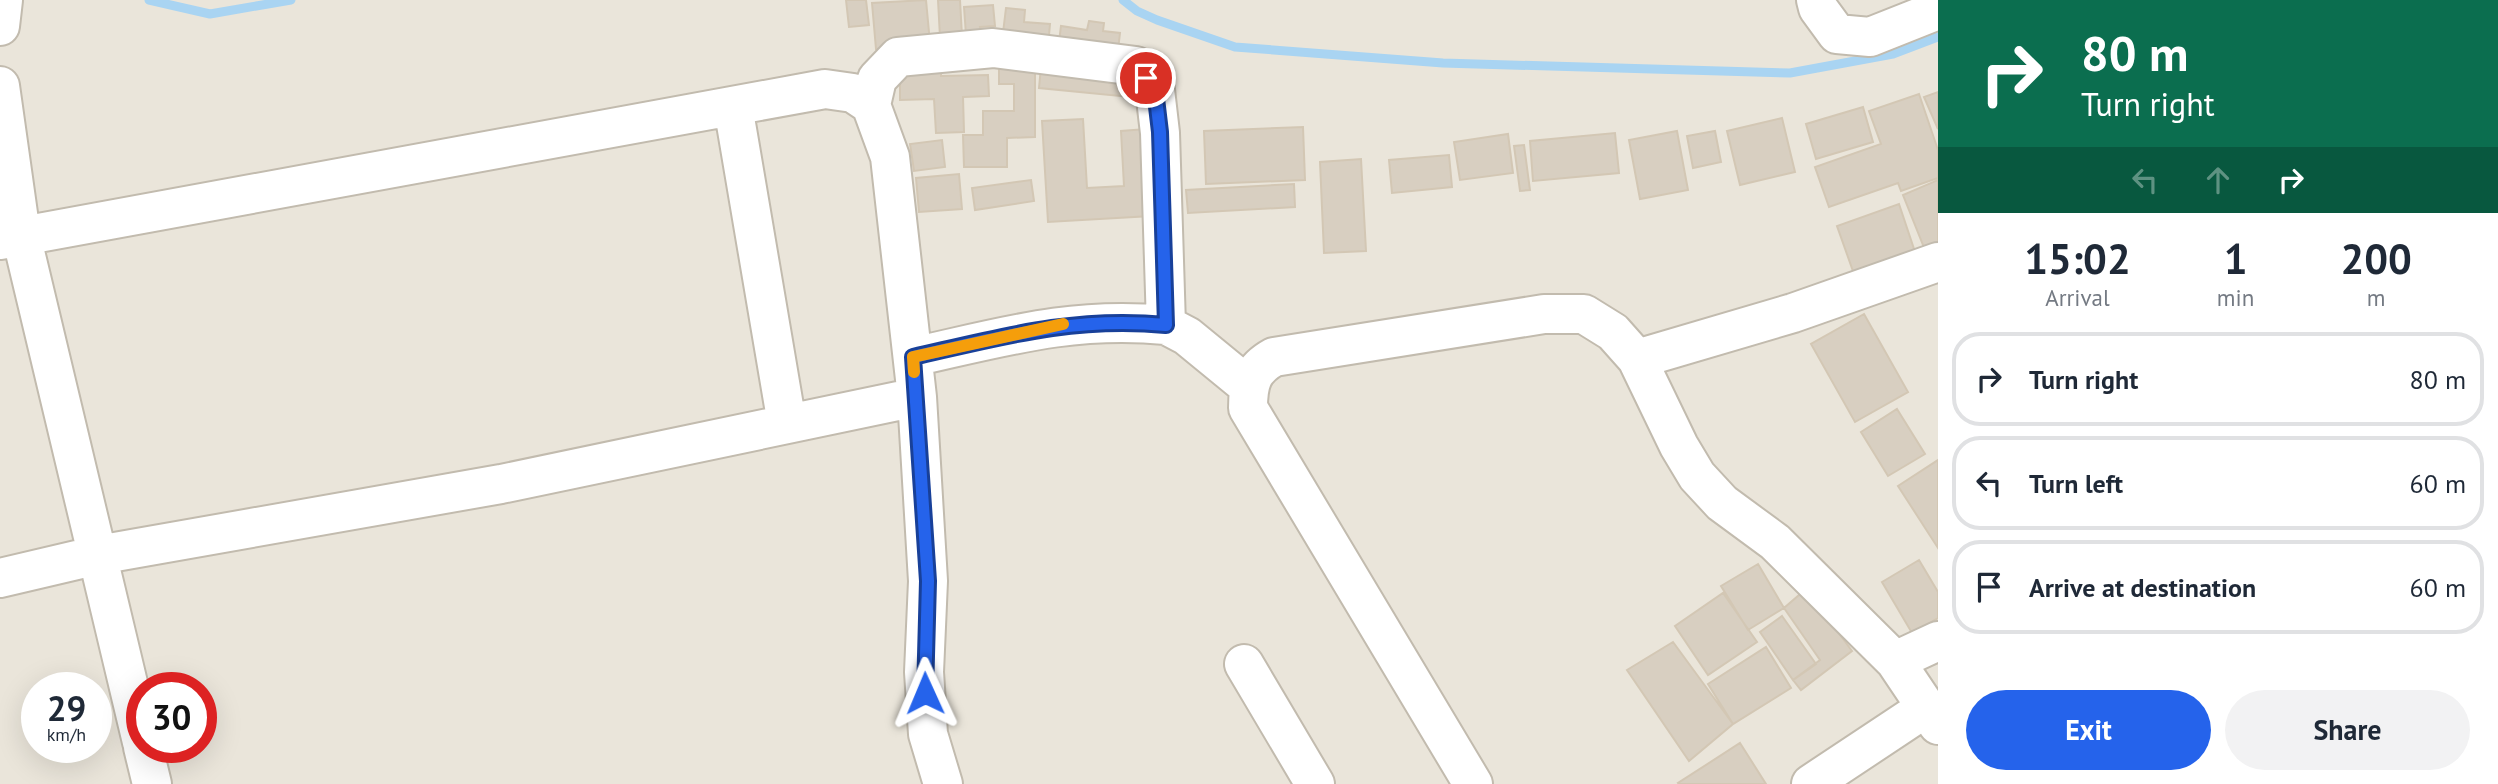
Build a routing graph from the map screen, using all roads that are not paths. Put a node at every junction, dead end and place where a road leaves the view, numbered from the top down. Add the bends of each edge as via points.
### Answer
1 (1816, 0) edge
2 (1938, 10) edge
3 (0, 86) edge
4 (871, 105) junction
5 (733, 106) junction
6 (11, 237) edge
7 (1938, 262) edge
8 (1166, 325) junction
9 (913, 357) junction
10 (1637, 359) junction
11 (1248, 386) junction
12 (917, 397) junction
13 (787, 424) junction
14 (98, 555) junction
15 (0, 578) edge
16 (1938, 641) edge
17 (1895, 661) junction
18 (1244, 664) dead end
19 (126, 674) edge
20 (1932, 716) edge
21 (147, 763) edge
22 (152, 784) edge
23 (943, 784) edge
24 (1315, 784) edge
25 (1473, 784) edge
26 (1811, 784) edge

1 - 2 street via 1837,34 1870,37
3 - 6 street
4 - 5 street via 853,93 825,89
4 - 8 street via 877,79 898,57 993,48 1136,66 1155,90 1160,132
4 - 9 street via 890,157
5 - 6 street
5 - 13 street
6 - 14 street
7 - 10 street via 1793,313
8 - 9 street via 1114,321 1055,325
8 - 11 street via 1187,336
9 - 12 street
10 - 11 street via 1613,332 1584,314 1544,314 1275,357 1259,365
10 - 17 street via 1697,476 1722,503 1775,542
11 - 25 street via 1248,408
12 - 13 street
12 - 23 street via 928,581 927,722
13 - 14 street via 501,484
14 - 15 street
14 - 19 street
16 - 17 street
17 - 20 street
18 - 24 street
20 - 26 street
21 - 22 street

